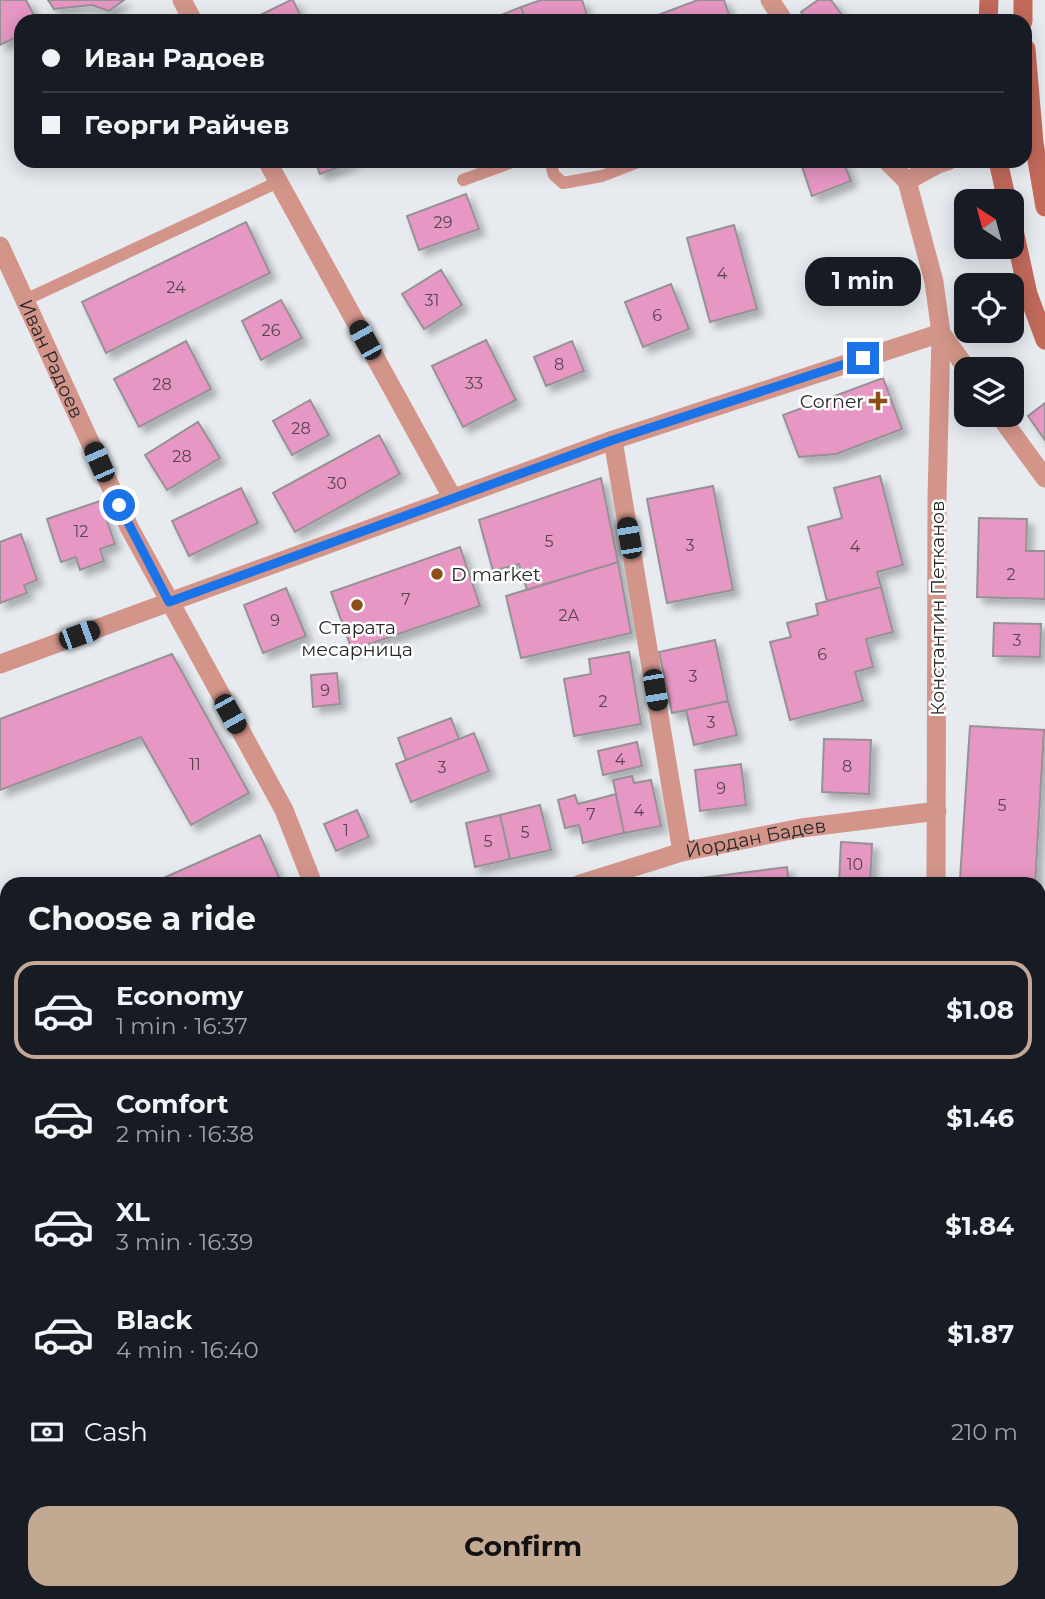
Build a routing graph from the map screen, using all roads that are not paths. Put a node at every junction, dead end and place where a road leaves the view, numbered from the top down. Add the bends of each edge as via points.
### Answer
1 (1032, 152) edge
2 (271, 168) edge
3 (496, 168) edge
4 (552, 168) edge
5 (623, 168) edge
6 (894, 168) edge
7 (931, 168) edge
8 (1000, 168) edge
9 (463, 180) dead end
10 (907, 181) junction
11 (278, 182) junction
12 (1004, 189) edge
13 (1045, 206) edge
14 (0, 246) edge
15 (1020, 259) edge
16 (25, 300) junction
17 (941, 333) junction
18 (1045, 340) edge
19 (958, 357) edge
20 (1008, 427) edge
21 (613, 440) junction
22 (1045, 478) edge
23 (453, 497) junction
24 (169, 602) junction
25 (0, 664) edge
26 (937, 811) junction
27 (682, 852) junction
28 (310, 877) edge
29 (602, 877) edge
30 (936, 877) edge

1 - 13 main road
2 - 11 street
3 - 9 lane
4 - 5 lane via 563,183
6 - 10 street
7 - 10 street
8 - 12 main road
10 - 17 street, Константин Петканов via 934,282
11 - 16 lane
11 - 23 street
14 - 16 street, Иван Радоев
15 - 18 main road
16 - 24 street, Иван Радоев via 129,527
17 - 19 street
17 - 21 street
17 - 26 street, Константин Петканов
20 - 22 street
21 - 23 street
21 - 27 street
23 - 24 street
24 - 25 street
24 - 28 street, Иван Радоев via 284,810
26 - 27 street, Йордан Бадев via 801,828
26 - 30 street, Константин Петканов
27 - 29 street, Йордан Бадев

